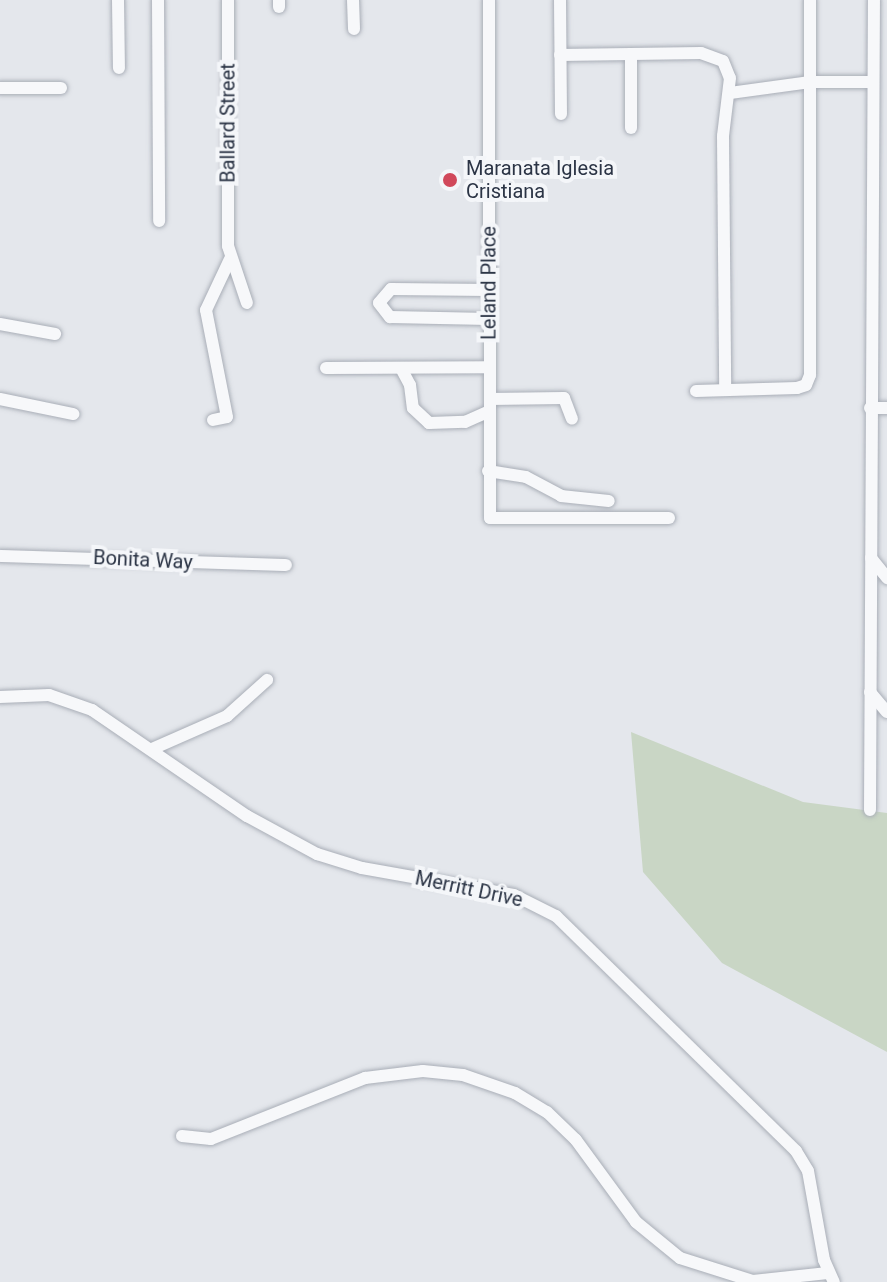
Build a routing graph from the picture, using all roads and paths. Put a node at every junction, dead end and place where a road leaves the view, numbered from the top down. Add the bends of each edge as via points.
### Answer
1 (118, 0) edge
2 (158, 0) edge
3 (228, 0) edge
4 (353, 0) edge
5 (489, 0) edge
6 (560, 0) edge
7 (810, 0) edge
8 (874, 0) edge
9 (354, 29) dead end
10 (631, 54) junction
11 (560, 55) junction
12 (119, 68) dead end
13 (810, 82) junction
14 (872, 82) junction
15 (0, 88) edge
16 (61, 88) dead end
17 (730, 93) junction
18 (561, 114) dead end
19 (631, 128) dead end
20 (159, 221) dead end
21 (229, 252) junction
22 (489, 290) junction
23 (247, 303) dead end
24 (489, 319) junction
25 (0, 324) edge
26 (55, 334) dead end
27 (490, 367) junction
28 (326, 368) dead end
29 (402, 370) junction
30 (725, 390) junction
31 (696, 391) dead end
32 (0, 399) edge
33 (490, 405) junction
34 (870, 408) junction
35 (887, 408) edge
36 (73, 414) dead end
37 (572, 419) dead end
38 (213, 420) dead end
39 (488, 471) junction
40 (609, 501) dead end
41 (669, 518) dead end
42 (869, 555) junction
43 (0, 556) edge
44 (286, 565) dead end
45 (887, 578) edge
46 (267, 680) dead end
47 (870, 692) junction
48 (0, 697) edge
49 (887, 712) edge
50 (152, 749) junction
51 (870, 810) dead end
52 (182, 1136) dead end
53 (722, 1277) edge
54 (831, 1277) edge

1 - 12 street
2 - 20 street
3 - 21 street, Ballard Street
4 - 9 street
5 - 22 street, Leland Place
6 - 11 street
7 - 13 street
8 - 14 street
10 - 11 street
10 - 17 street via 701,53 723,61
10 - 19 street
11 - 18 street
13 - 14 street
13 - 17 street
13 - 30 street via 810,375 806,385 797,388
14 - 34 street
15 - 16 street
17 - 30 street via 723,136
21 - 23 street
21 - 38 street via 206,310 227,417
22 - 24 street, Leland Place
22 - 24 street via 391,289 379,303 390,317
24 - 27 street, Leland Place
25 - 26 street
27 - 29 street
27 - 33 street, Leland Place
28 - 29 street
29 - 33 street via 413,408 429,423 465,422
30 - 31 street
32 - 36 street
33 - 37 street via 564,398
33 - 39 street, Leland Place
34 - 35 street
34 - 42 street
39 - 40 street via 526,477 561,496
39 - 41 street, Leland Place via 490,518
42 - 45 street
42 - 47 street
43 - 44 street, Bonita Way
46 - 50 street via 227,716
47 - 49 street
47 - 51 street
48 - 50 street, Merritt Drive via 33,694 78,703
50 - 54 street, Merritt Drive via 247,816 317,854 362,868 514,895 556,916 796,1151 808,1171
52 - 53 street via 211,1139 384,1074 423,1071 481,1079 547,1112 576,1140 656,1241
53 - 54 street

